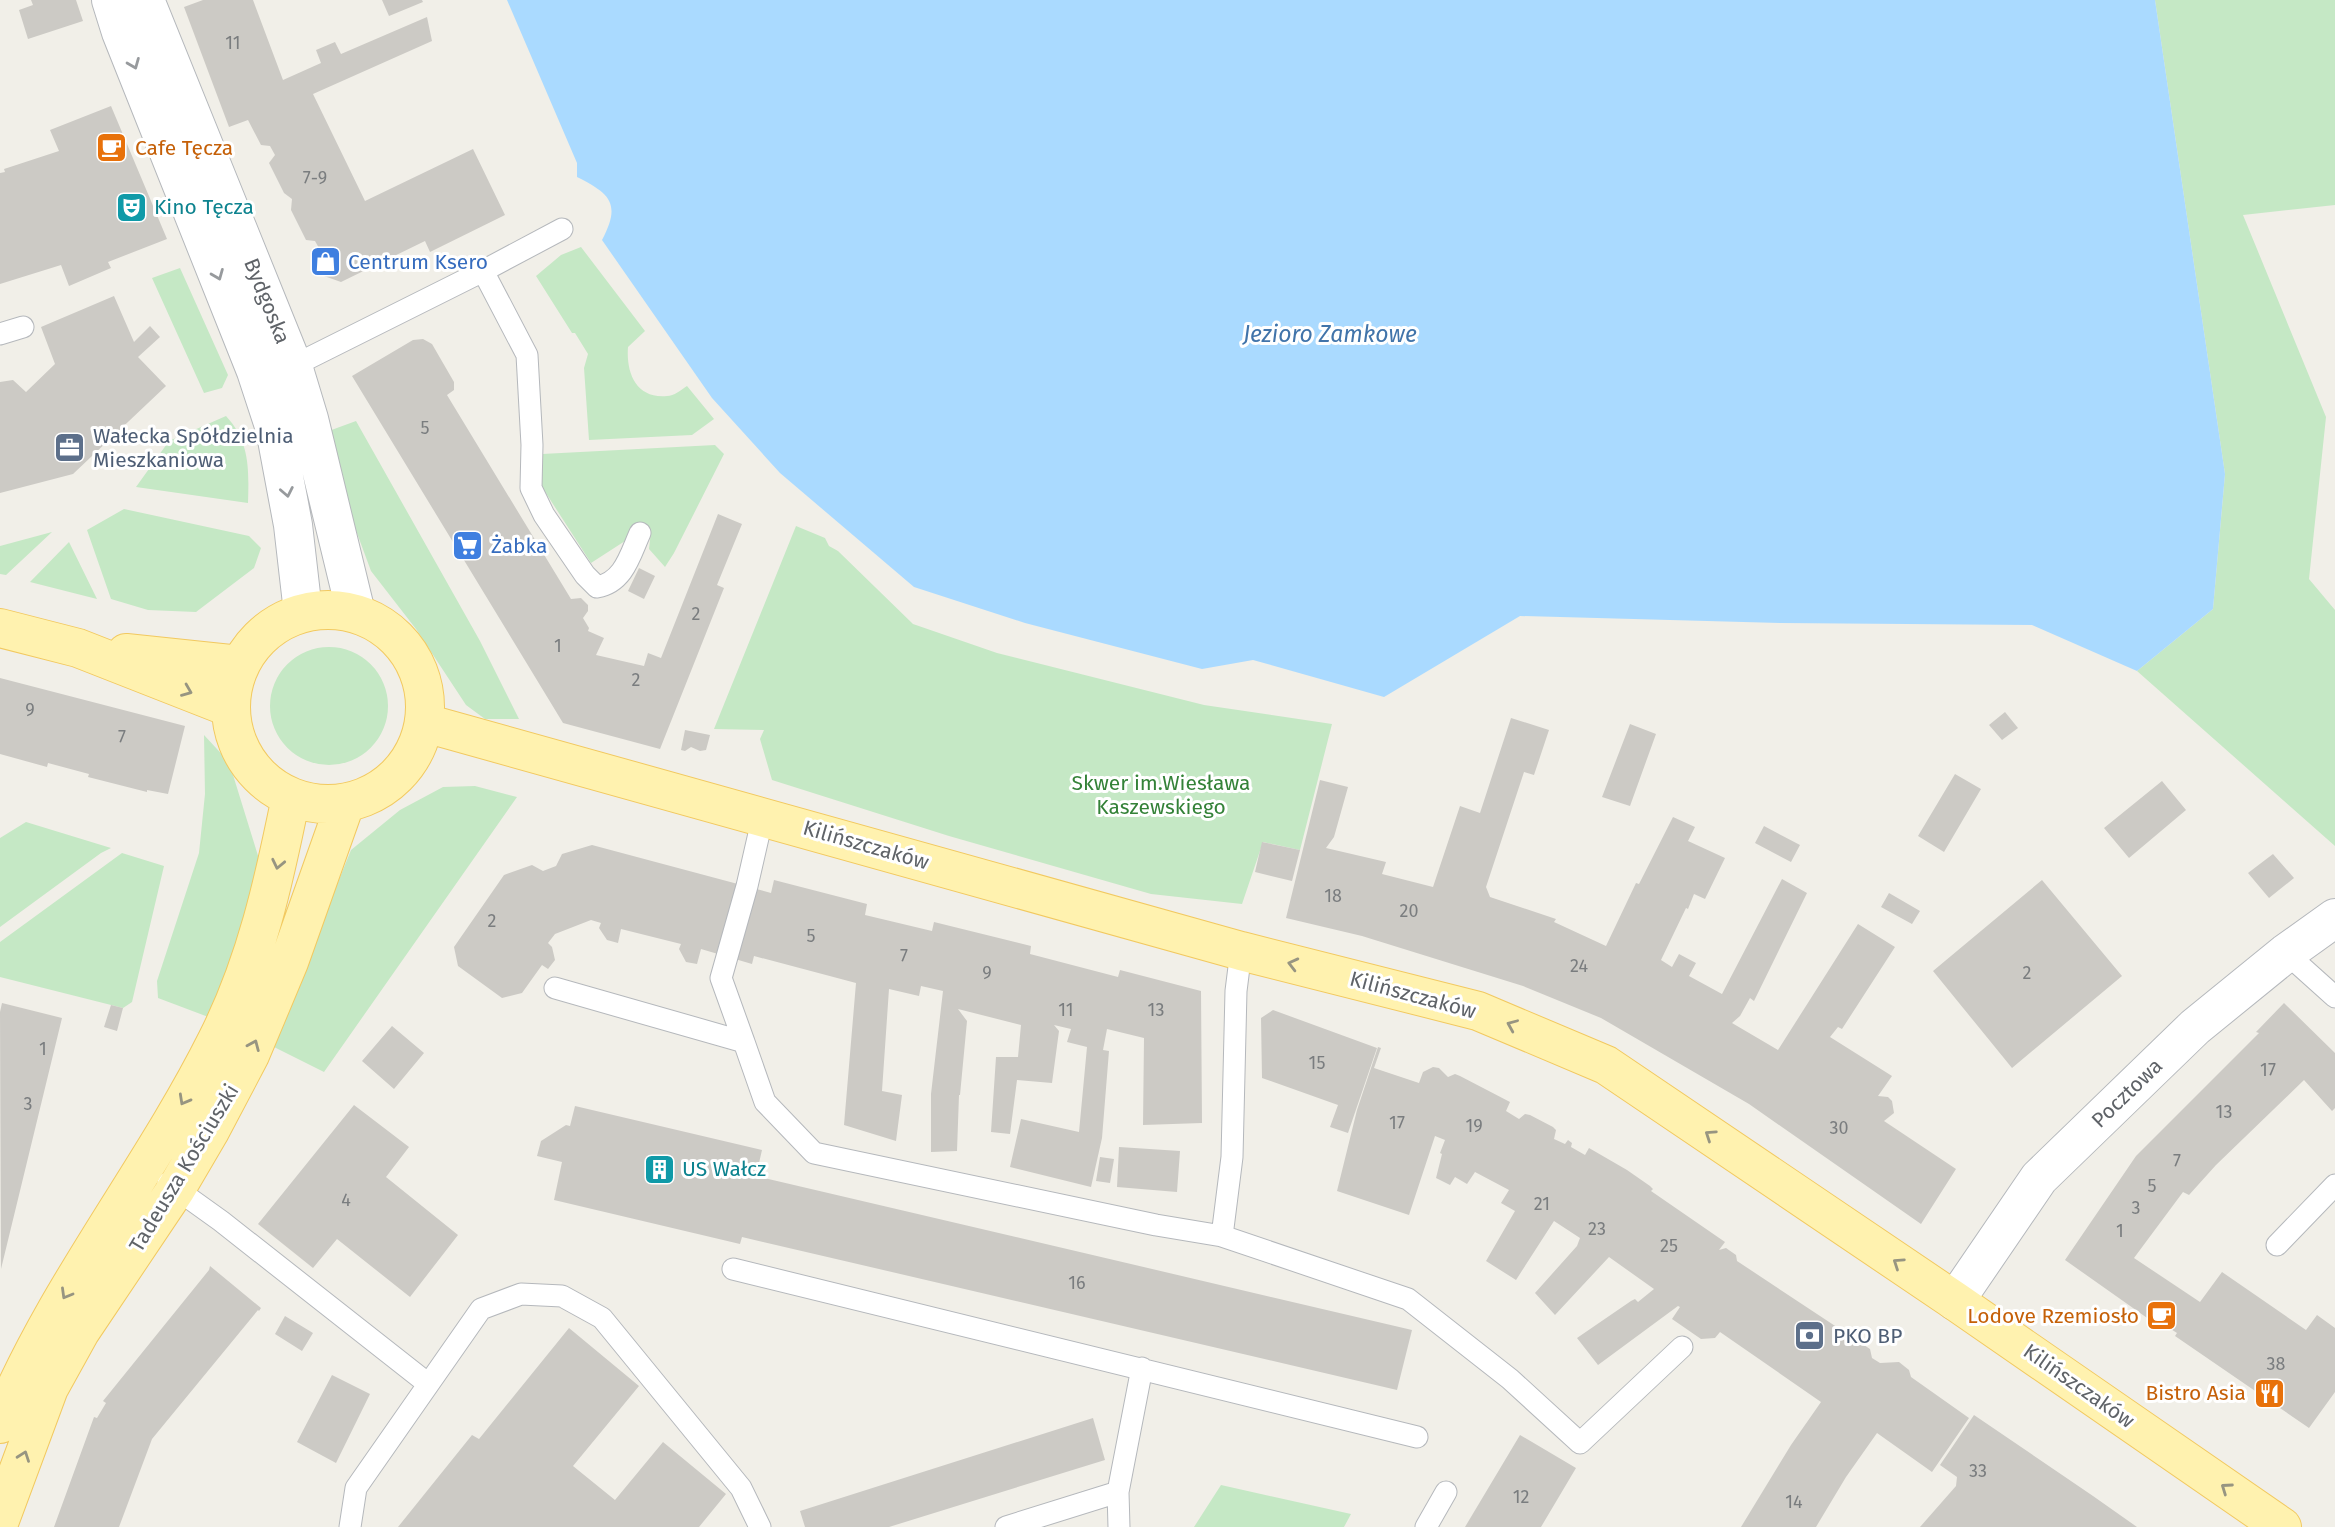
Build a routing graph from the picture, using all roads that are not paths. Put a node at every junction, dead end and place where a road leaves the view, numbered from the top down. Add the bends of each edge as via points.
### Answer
1 (111, 0) edge
2 (145, 0) edge
3 (562, 229) dead end
4 (483, 271) junction
5 (23, 327) dead end
6 (0, 334) edge
7 (293, 366) junction
8 (640, 533) dead end
9 (303, 612) junction
10 (356, 613) junction
11 (0, 628) edge
12 (78, 648) junction
13 (240, 665) junction
14 (230, 708) junction
15 (425, 723) junction
16 (291, 797) junction
17 (345, 804) junction
18 (763, 817) junction
19 (2335, 918) edge
20 (1241, 951) junction
21 (2286, 953) junction
22 (555, 988) dead end
23 (2335, 997) edge
24 (744, 1042) junction
25 (144, 1165) junction
26 (2335, 1185) edge
27 (176, 1189) junction
28 (1222, 1236) junction
29 (2277, 1245) dead end
30 (733, 1269) dead end
31 (1955, 1301) junction
32 (1682, 1347) dead end
33 (1142, 1368) junction
34 (427, 1383) junction
35 (0, 1424) edge
36 (1417, 1437) dead end
37 (1118, 1492) junction
38 (1446, 1492) dead end
39 (0, 1520) edge
40 (350, 1527) edge
41 (760, 1527) edge
42 (1006, 1527) edge
43 (1119, 1527) edge
44 (1426, 1527) edge
45 (2282, 1527) edge

1 -> 9 street, Bydgoska via 275,429
2 - 7 street, Bydgoska
3 - 4 lane
4 - 7 lane
4 - 8 lane via 527,355 531,488 544,515 597,587 609,585 623,571
5 - 6 lane
7 - 10 street, Bydgoska
9 - 10 main road via 330,609
9 - 13 main road via 277,623 255,642
10 - 15 main road via 382,625 403,643 418,667
11 - 12 main road
12 - 13 main road
12 -> 14 main road
13 - 14 main road
14 - 16 main road via 235,737 248,762 267,783
15 - 17 main road via 418,746 389,784
15 - 18 main road, Kilińszczaków
16 - 17 main road
16 -> 25 main road, Tadeusza Kościuszki via 272,890 249,967 217,1040
27 -> 17 main road, Tadeusza Kościuszki via 250,1055 289,962
18 - 20 main road, Kilińszczaków
18 - 24 lane via 720,978
19 - 21 street, Pocztowa
20 - 28 lane via 1232,1157
31 -> 20 main road, Kilińszczaków via 1606,1065 1478,1011
21 - 23 lane
21 - 31 street, Pocztowa via 2195,1027 2039,1178
22 - 24 lane
24 - 28 lane via 765,1102 814,1153
25 - 27 lane
25 -> 35 main road, Tadeusza Kościuszki via 38,1342
26 - 29 lane
27 - 34 lane
39 -> 27 main road, Tadeusza Kościuszki via 49,1388 80,1332
28 - 32 lane via 1408,1299 1510,1379 1580,1443
30 - 33 lane
45 -> 31 main road, Kilińszczaków
33 - 36 lane
33 - 37 lane
34 - 40 lane via 356,1488
34 - 41 lane via 481,1309 521,1294 562,1296 602,1318 741,1488
37 - 42 lane
37 - 43 lane
38 - 44 lane

